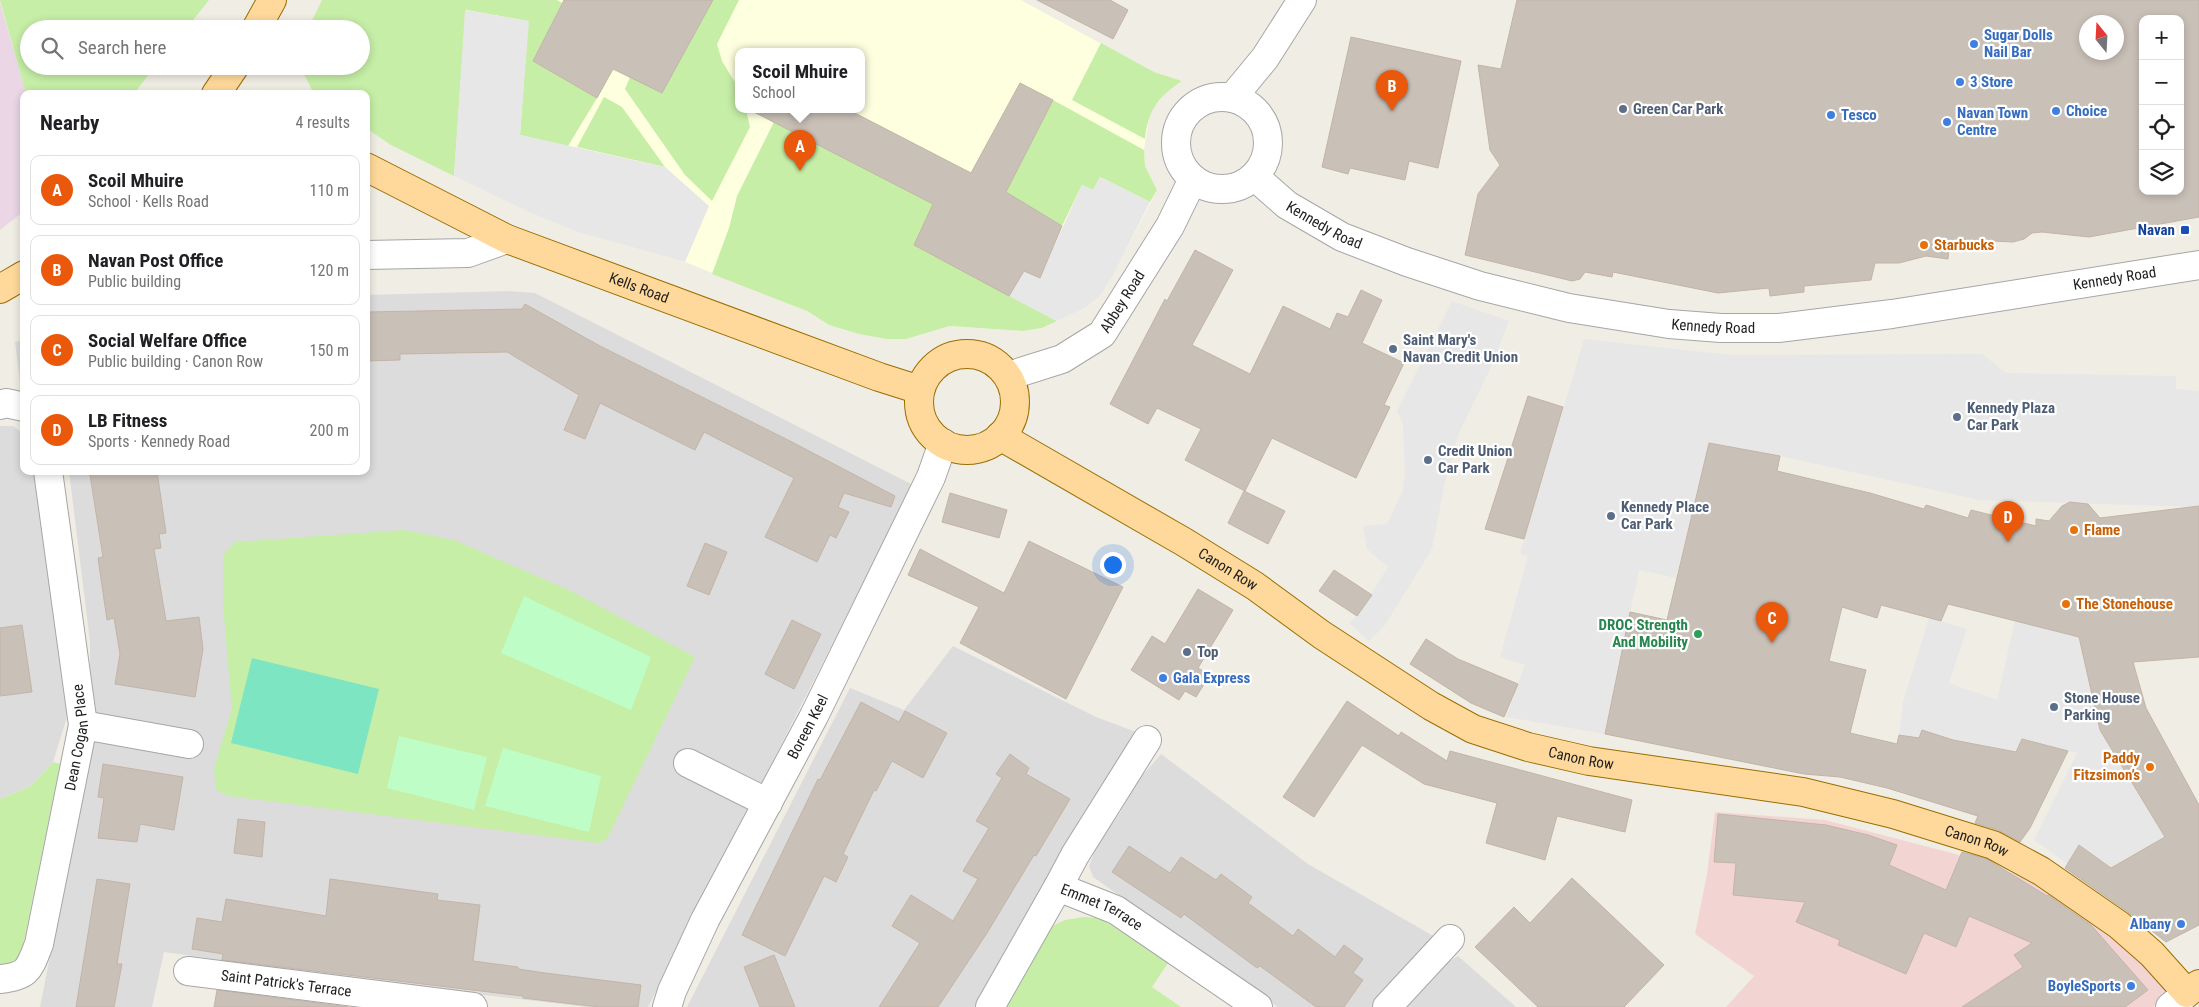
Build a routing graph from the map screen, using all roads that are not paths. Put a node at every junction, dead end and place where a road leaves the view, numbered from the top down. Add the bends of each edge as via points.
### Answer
1 (272, 0) edge
2 (1302, 0) edge
3 (261, 20) edge
4 (1232, 98) junction
5 (370, 168) edge
6 (1255, 176) junction
7 (1193, 179) junction
8 (507, 239) junction
9 (370, 255) edge
10 (2199, 265) edge
11 (20, 277) edge
12 (0, 289) edge
13 (1008, 376) junction
14 (920, 390) junction
15 (0, 404) edge
16 (20, 406) edge
17 (1000, 436) junction
18 (943, 443) junction
19 (49, 475) edge
20 (83, 725) junction
21 (1147, 740) dead end
22 (189, 744) dead end
23 (688, 763) dead end
24 (768, 803) junction
25 (1058, 887) junction
26 (1450, 939) dead end
27 (188, 971) dead end
28 (0, 979) edge
29 (2185, 995) edge
30 (473, 1007) edge
31 (666, 1007) edge
32 (990, 1007) edge
33 (1258, 1007) edge
34 (1387, 1007) edge

1 - 3 main road
2 - 4 street via 1265,58
4 - 6 street via 1245,103 1264,124 1268,152
4 - 7 street via 1202,102 1181,124 1176,138 1177,154
5 - 8 main road, Kells Road
6 - 7 street via 1244,184 1218,189
6 - 10 street, Kennedy Road via 1287,205 1342,237 1407,262 1480,286 1569,308 1669,324 1778,328 1892,314
7 - 13 street, Abbey Road via 1170,226 1102,334 1062,359
8 - 9 street via 468,253
8 - 14 main road, Kells Road
11 - 12 main road
13 - 14 main road via 983,356 952,356 926,375
13 - 17 main road via 1014,391 1015,407 1010,423
14 - 18 main road via 919,406 923,421 931,434
15 - 16 street
17 - 18 main road via 988,445 973,449 958,449
17 - 29 main road, Canon Row via 1170,533 1255,586 1322,635 1431,706 1473,729 1589,762 1803,792 1893,814 1993,845 2041,871 2120,925 2152,954
18 - 24 street, Boreen Keel via 922,494
19 - 20 street, Dean Cogan Place
20 - 22 street
20 - 28 street, Dean Cogan Place via 39,944 30,969 14,978
21 - 25 street
23 - 24 street
24 - 31 street, Boreen Keel via 705,920
25 - 32 street, Emmet Terrace
25 - 33 street, Emmet Terrace via 1116,910
26 - 34 street
27 - 30 street, Saint Patrick's Terrace

